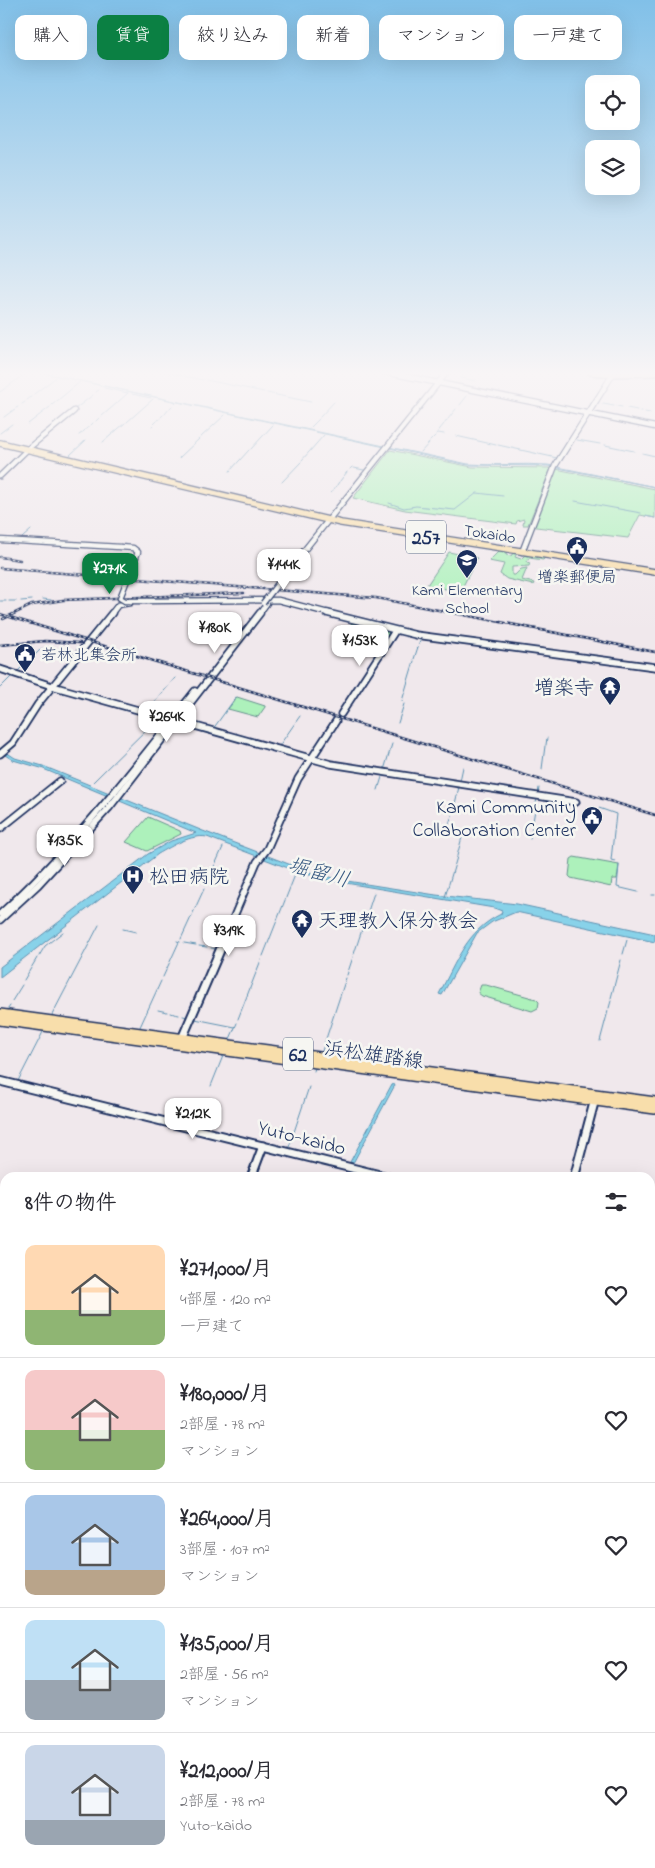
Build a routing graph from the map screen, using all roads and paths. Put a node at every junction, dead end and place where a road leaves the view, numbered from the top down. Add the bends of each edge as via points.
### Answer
1 (17, 459) edge
2 (71, 459) edge
3 (378, 459) edge
4 (560, 459) edge
5 (0, 476) edge
6 (329, 521) junction
7 (0, 540) edge
8 (522, 552) junction
9 (655, 572) edge
10 (178, 601) junction
11 (395, 631) junction
12 (655, 667) edge
13 (0, 669) edge
14 (52, 686) junction
15 (341, 714) dead end
16 (174, 720) junction
17 (336, 721) dead end
18 (0, 754) edge
19 (311, 759) junction
20 (60, 781) dead end
21 (112, 800) junction
22 (576, 802) dead end
23 (0, 829) edge
24 (0, 914) edge
25 (0, 920) edge
26 (0, 1014) edge
27 (0, 1020) edge
28 (181, 1041) junction
29 (0, 1080) edge
30 (595, 1097) junction
31 (655, 1102) edge
32 (655, 1109) edge
33 (263, 1146) junction
34 (253, 1172) edge
35 (368, 1172) edge
36 (576, 1172) edge

1 - 5 street
2 - 6 highway, Tokaido / 257
3 - 6 street
4 - 8 street
6 - 8 highway, Tokaido / 257
6 - 16 street, bridge
7 - 10 street, bridge via 133,548 138,552 120,598 125,601
8 - 9 highway, Tokaido / 257
10 - 11 street via 278,600
10 - 14 street via 118,605
11 - 12 street
11 - 15 street
13 - 14 street
14 - 16 street
14 - 18 street via 14,740
16 - 19 street
16 - 21 street
17 - 19 street
19 - 22 street
19 - 28 street via 261,856
20 - 23 street
21 - 24 street via 62,856
21 - 25 street via 66,858
26 - 28 main road, 浜松雄踏線 / 62
27 - 28 main road, 浜松雄踏線 / 62
28 - 30 main road, 浜松雄踏線 / 62
29 - 33 street, Yuto-kaido
30 - 31 main road, 浜松雄踏線 / 62
30 - 32 main road, 浜松雄踏線 / 62
30 - 36 street
33 - 34 street
33 - 35 street, Yuto-kaido

